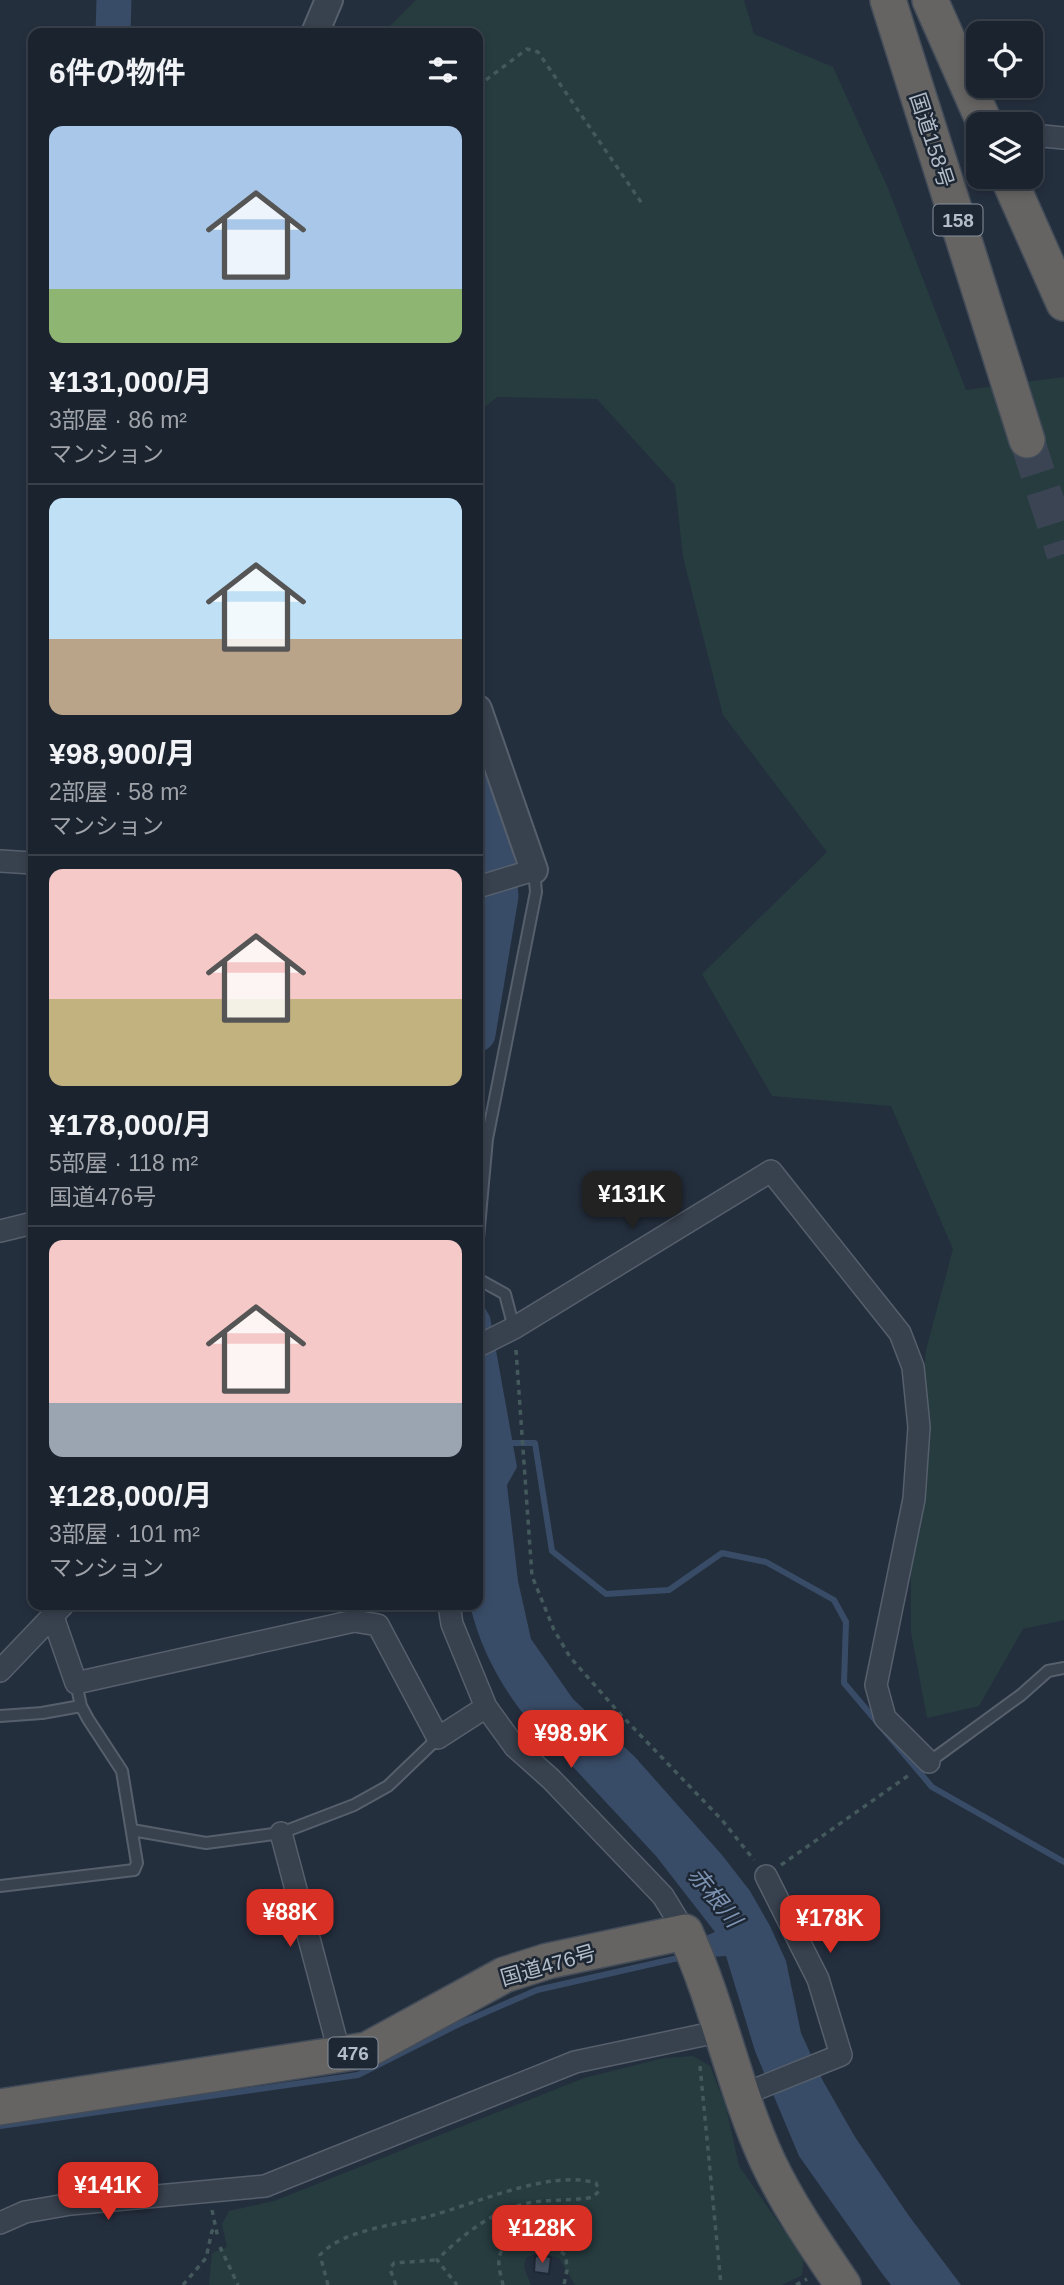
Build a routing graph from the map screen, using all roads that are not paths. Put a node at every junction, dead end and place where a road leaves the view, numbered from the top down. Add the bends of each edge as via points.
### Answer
1 (329, 0) edge
2 (888, 0) edge
3 (930, 0) edge
4 (317, 28) edge
5 (980, 112) edge
6 (1013, 189) edge
7 (1064, 303) edge
8 (1027, 440) tunnel mouth
9 (483, 725) edge
10 (0, 861) edge
11 (28, 863) edge
12 (529, 872) junction
13 (483, 886) edge
14 (483, 1183) edge
15 (28, 1224) edge
16 (0, 1231) edge
17 (483, 1282) edge
18 (508, 1331) junction
19 (483, 1344) edge
20 (451, 1610) edge
21 (58, 1611) edge
22 (1064, 1668) edge
23 (0, 1671) edge
24 (76, 1683) junction
25 (81, 1706) junction
26 (486, 1707) junction
27 (0, 1716) edge
28 (438, 1738) junction
29 (929, 1762) joint
30 (132, 1830) junction
31 (281, 1833) junction
32 (766, 1876) road end
33 (0, 1886) edge
34 (685, 1932) junction
35 (722, 2031) junction
36 (340, 2055) junction
37 (748, 2092) junction
38 (0, 2107) edge
39 (0, 2223) edge
40 (844, 2285) edge

1 - 4 street
2 - 8 highway, 国道158号 / 158
3 - 5 highway
6 - 7 highway
9 - 12 street
10 - 11 street
12 - 13 street
12 - 14 lane via 536,892 487,1139
15 - 16 street
17 - 18 lane via 505,1294
18 - 19 street
18 - 29 street via 771,1171 900,1334 913,1367 919,1427 914,1499 876,1685 885,1718
20 - 26 street
21 - 23 street
21 - 24 street
22 - 29 lane via 1048,1671
24 - 25 lane
24 - 28 street via 354,1621 378,1625
25 - 27 lane
25 - 30 lane via 122,1771
26 - 28 street
26 - 34 street via 515,1746 663,1896
28 - 31 lane via 388,1786 354,1805
30 - 31 lane via 206,1843
30 - 33 lane via 134,1870
31 - 36 street
32 - 37 street via 818,1979 841,2055
34 - 35 highway
34 - 36 highway, 国道476号 / 476 via 504,1975 377,2045
35 - 37 highway
35 - 39 street via 575,2062 265,2186 71,2204
36 - 38 highway, 国道476号 / 476
37 - 40 highway via 768,2161 805,2229

